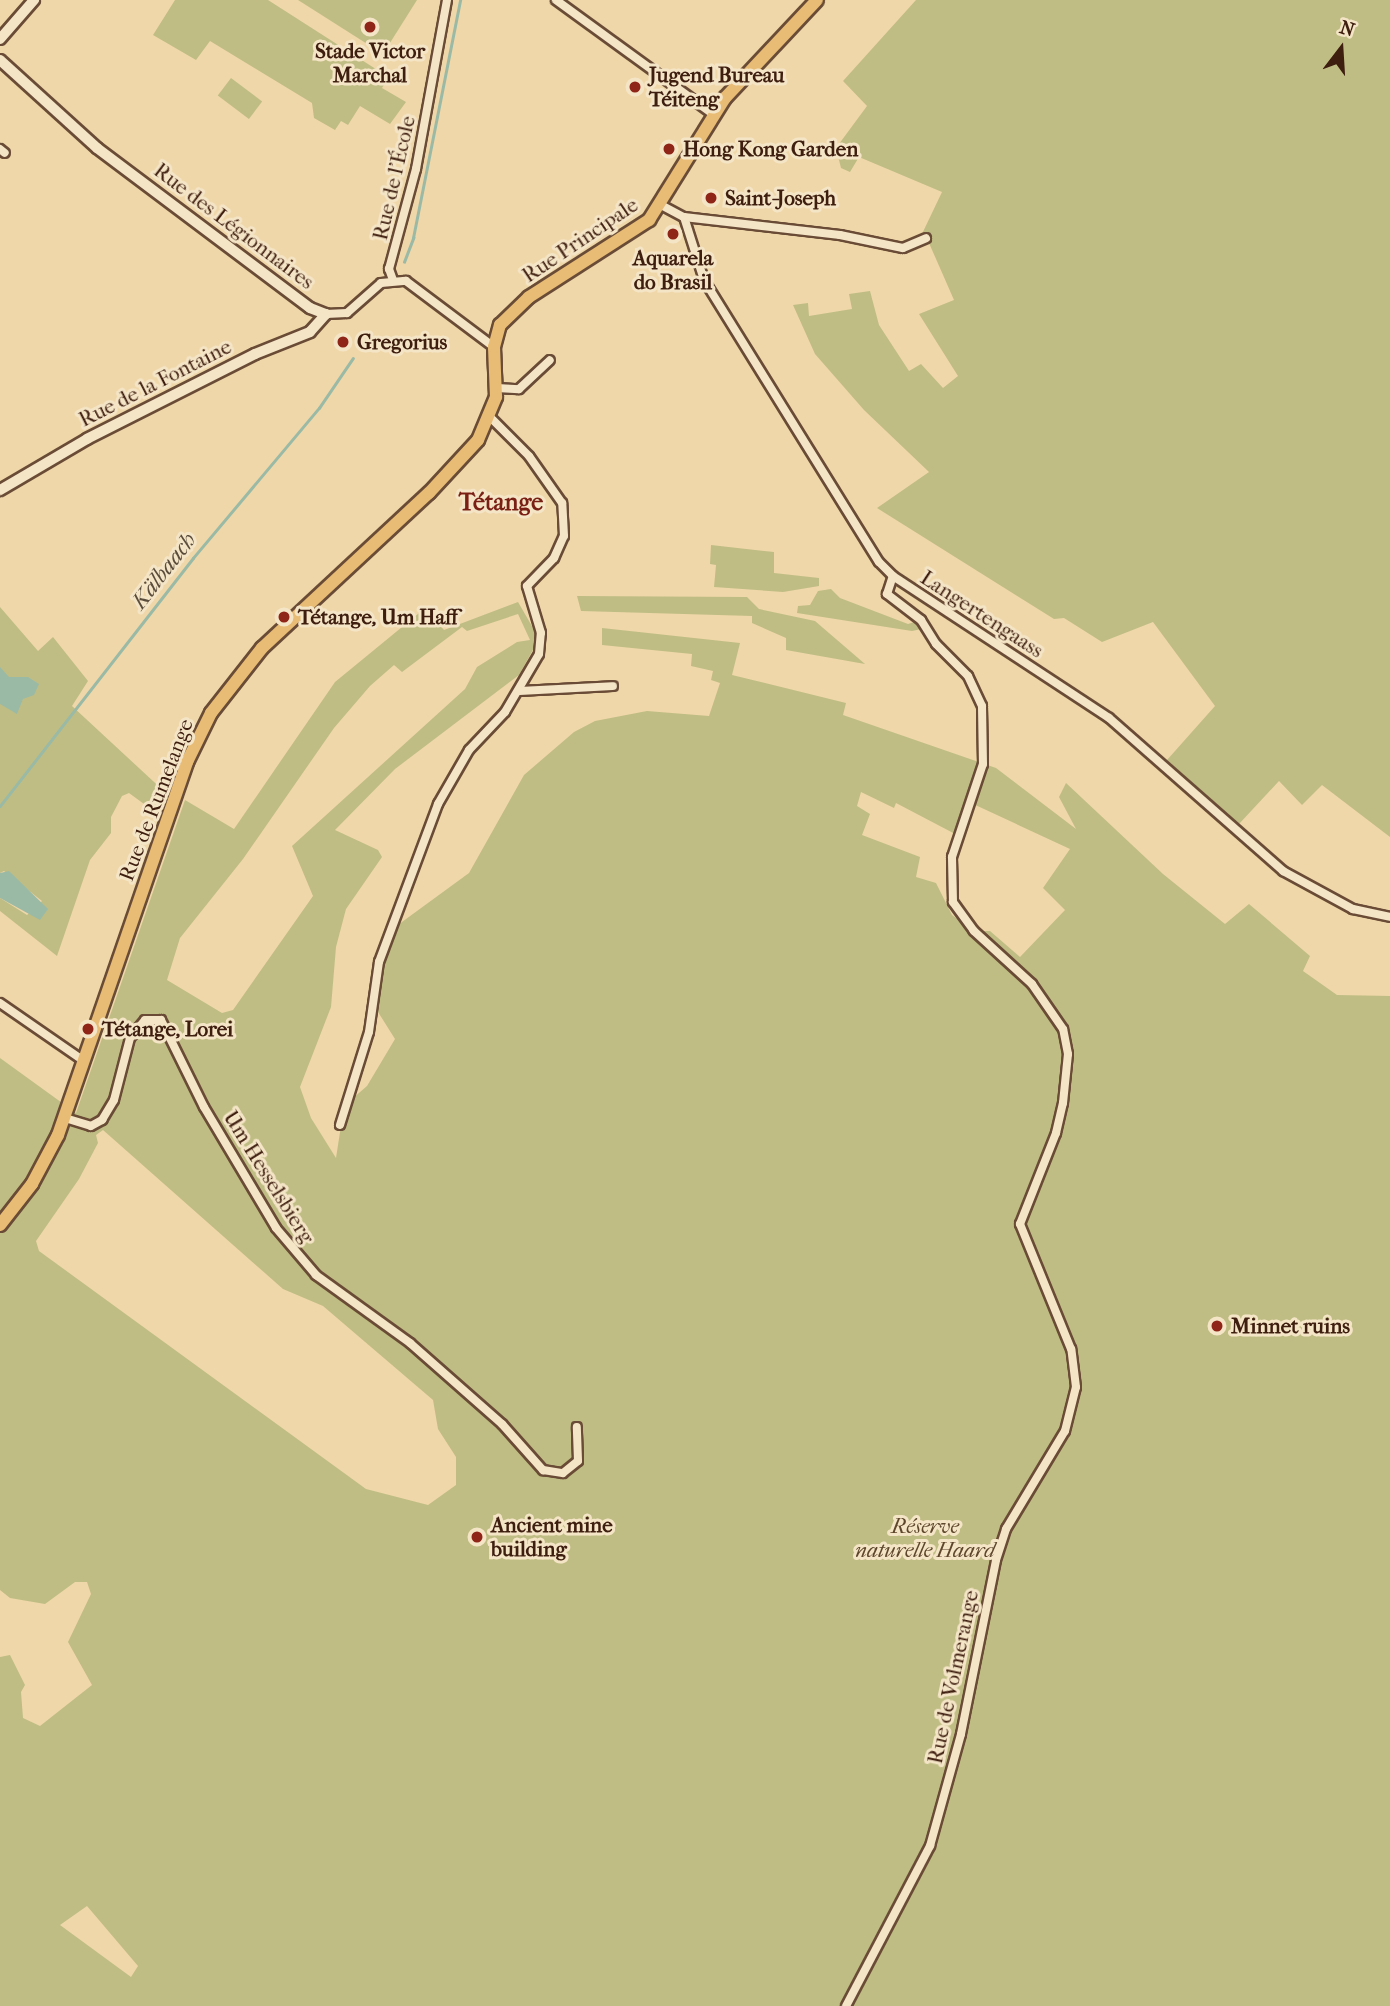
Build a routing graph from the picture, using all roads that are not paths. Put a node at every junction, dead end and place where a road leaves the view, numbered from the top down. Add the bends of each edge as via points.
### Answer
1 (34, 0) edge
2 (447, 0) edge
3 (556, 0) edge
4 (817, 0) edge
5 (0, 39) edge
6 (0, 60) edge
7 (714, 114) junction
8 (661, 205) junction
9 (684, 217) junction
10 (926, 238) dead end
11 (393, 280) junction
12 (326, 314) junction
13 (494, 346) junction
14 (550, 360) dead end
15 (497, 388) junction
16 (490, 417) junction
17 (0, 490) edge
18 (893, 576) junction
19 (613, 686) dead end
20 (519, 691) junction
21 (1390, 917) edge
22 (0, 1003) edge
23 (84, 1061) junction
24 (65, 1118) junction
25 (340, 1125) dead end
26 (0, 1226) edge
27 (577, 1427) dead end
28 (846, 2006) edge

1 - 5 main road
2 - 11 street, Rue de l'École via 416,169 389,268
3 - 7 street
4 - 7 main road, Rue Principale
6 - 12 street, Rue des Légionnaires via 97,148 310,308
7 - 8 main road, Rue Principale
8 - 9 street
8 - 13 main road, Rue Principale via 636,231 529,297 500,325
9 - 10 street via 840,235 903,248
9 - 18 street, Langertengaass via 704,280 879,562
11 - 12 street, Rue des Légionnaires via 370,289 346,313
11 - 13 street via 425,292
12 - 17 street, Rue de la Fontaine via 310,332 255,354 99,433
13 - 15 main road, Rue de Rumelange
14 - 15 street via 519,389
15 - 16 main road, Rue de Rumelange
16 - 20 street via 529,456 565,511 561,547 527,586 541,633 539,654
16 - 23 main road, Rue de Rumelange via 467,454 262,648 211,713 180,784
18 - 21 street, Langertengaass via 1108,718 1283,871 1353,909
18 - 28 street, Rue de Volmerange via 887,594 921,620 968,676 982,706 983,764 957,835 953,902 974,932 1032,984 1063,1029 1068,1054 1063,1103 1020,1224 1071,1349 1076,1387 1065,1431 1006,1529 996,1560 961,1734 930,1846
19 - 20 street
20 - 25 street via 469,750 438,804 379,962 367,1039
22 - 23 street
23 - 24 main road, Rue de Rumelange
24 - 26 main road, Rue de Rumelange via 32,1184
24 - 27 street, Um Hesselsbierg via 91,1126 102,1120 114,1100 130,1038 145,1020 161,1020 204,1107 276,1228 316,1275 410,1343 502,1424 543,1470 563,1473 578,1461

